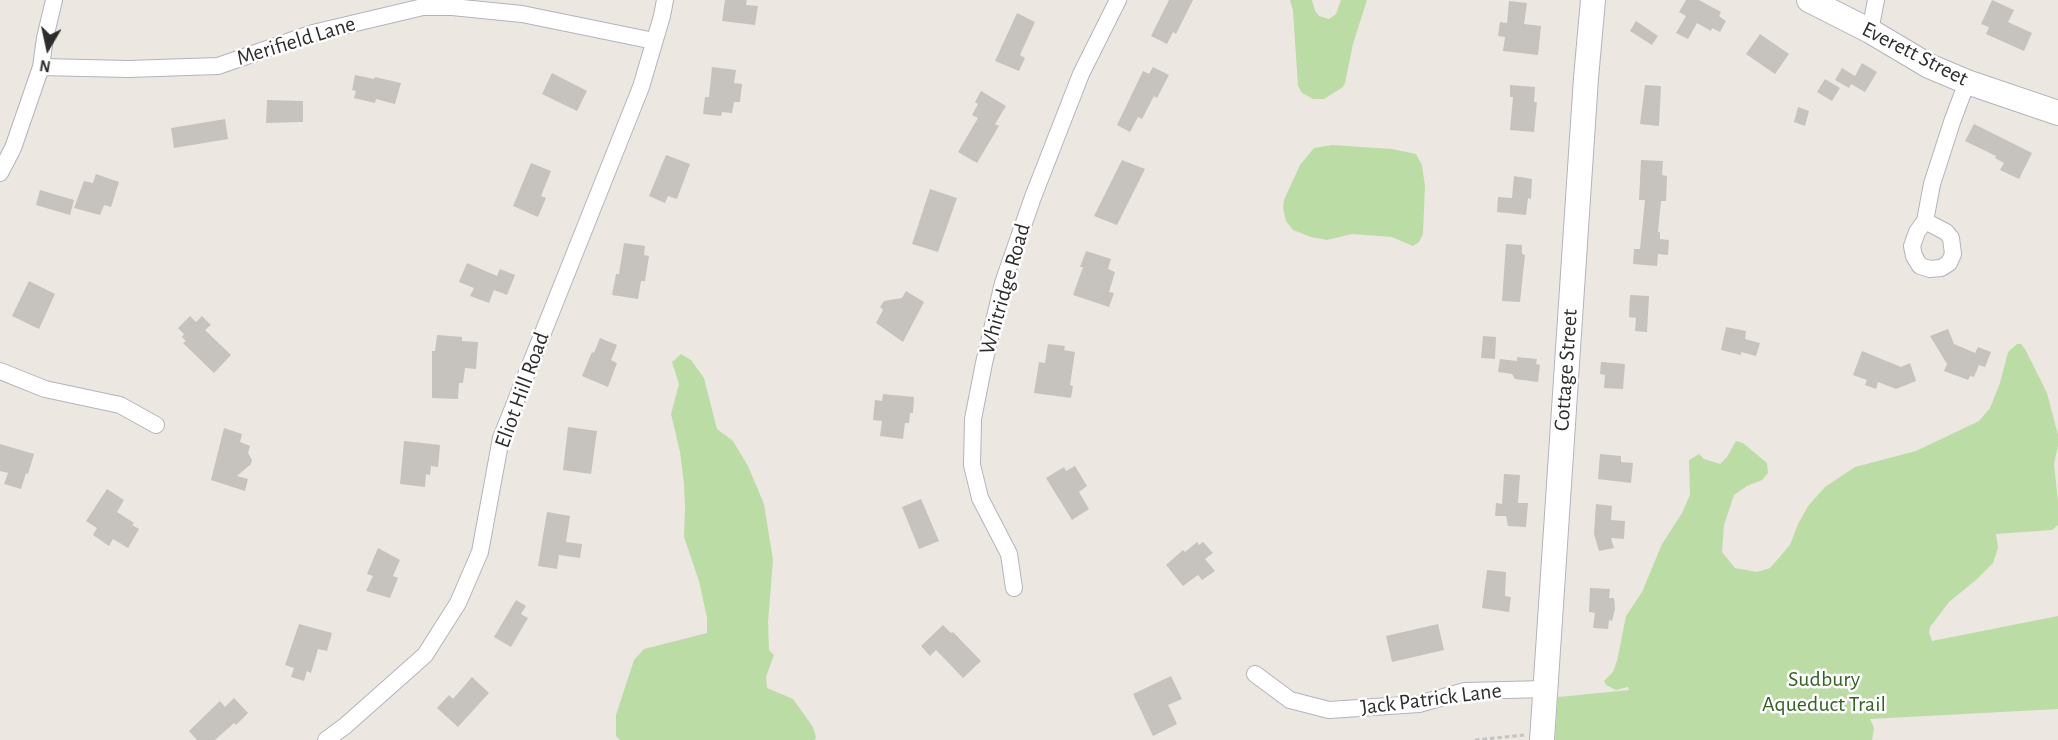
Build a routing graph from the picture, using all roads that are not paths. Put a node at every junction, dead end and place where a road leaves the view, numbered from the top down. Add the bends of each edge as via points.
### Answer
1 (54, 0) edge
2 (665, 0) edge
3 (1118, 0) edge
4 (1593, 0) edge
5 (1809, 0) edge
6 (1876, 0) edge
7 (1870, 31) junction
8 (654, 42) junction
9 (41, 67) junction
10 (1967, 82) junction
11 (2058, 113) edge
12 (0, 173) edge
13 (1925, 221) dead end
14 (0, 371) edge
15 (156, 425) dead end
16 (1014, 588) dead end
17 (1255, 674) dead end
18 (1546, 689) junction
19 (1542, 736) edge
20 (326, 740) edge

1 - 9 street
2 - 8 street, Eliot Hill Road
3 - 16 street, Whitridge Road via 1081,74 1003,283 973,419 972,465 980,498 1009,554
4 - 18 street, Cottage Street
5 - 7 street, Everett Street
6 - 7 street
7 - 10 street, Everett Street via 1929,66
8 - 9 street, Merifield Lane via 522,14 452,6 423,7 313,33 218,66
8 - 20 street, Eliot Hill Road via 641,87 501,438 480,552 458,603 425,655
9 - 12 street via 13,148
10 - 11 street, Everett Street
10 - 13 street via 1932,184
14 - 15 street via 45,389 120,405
17 - 18 street, Jack Patrick Lane via 1290,700 1329,710 1419,704 1465,691
18 - 19 street, Cottage Street

